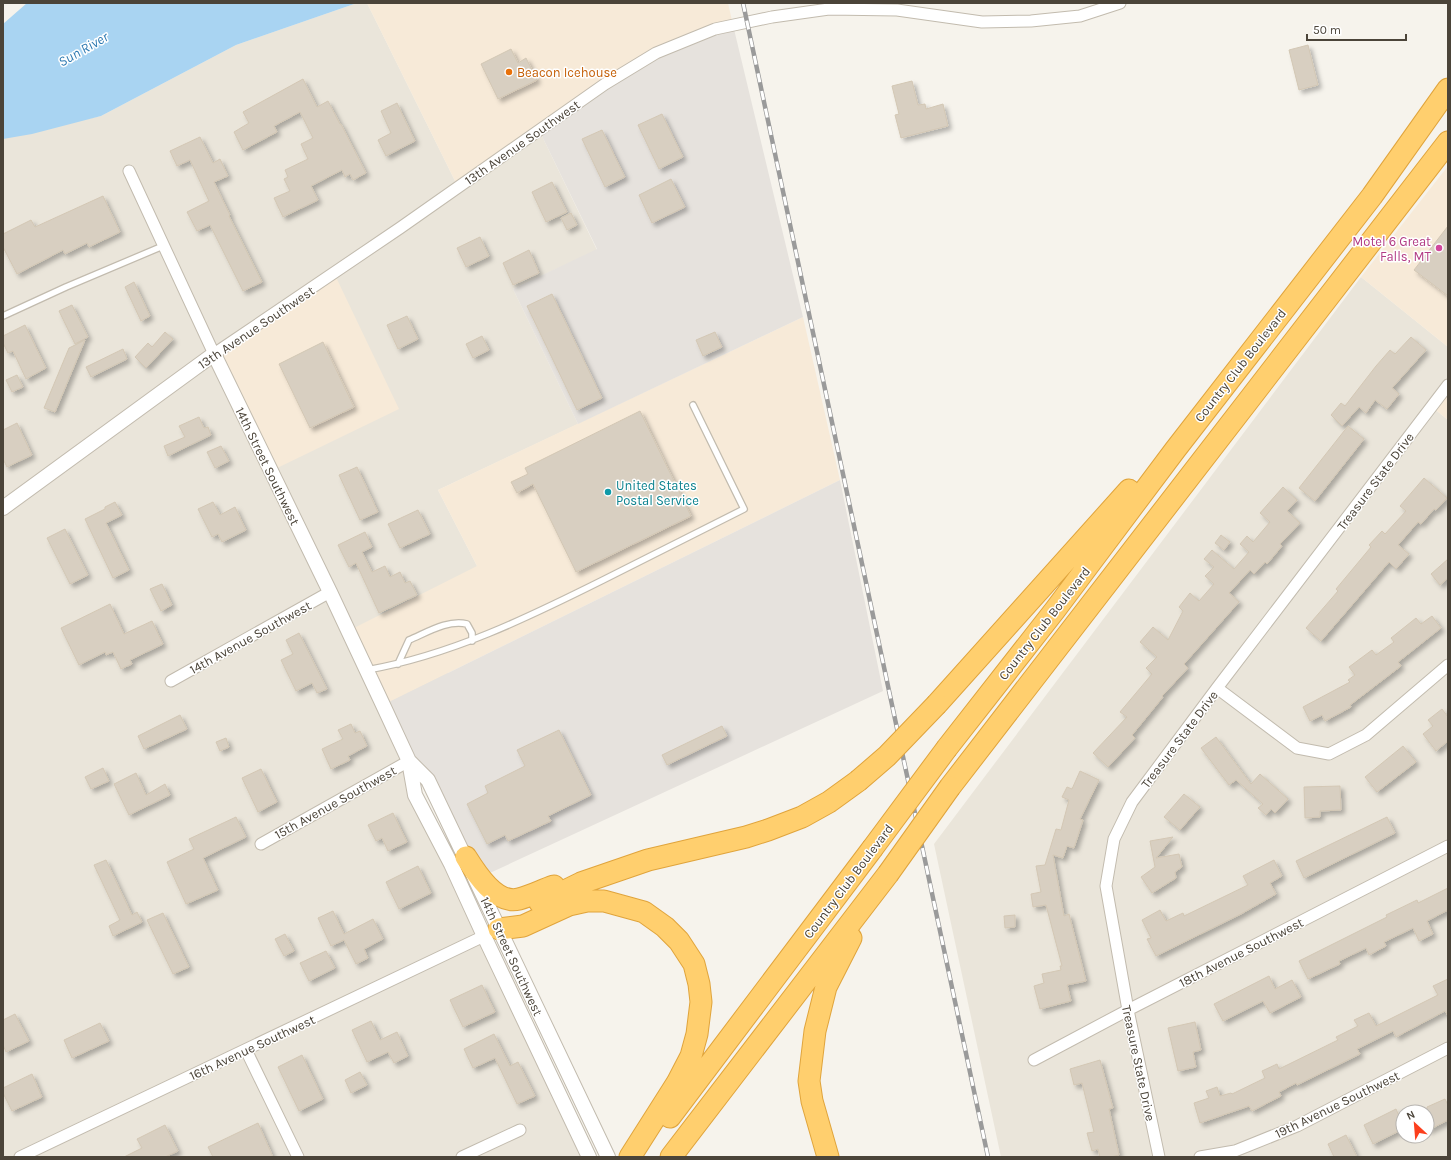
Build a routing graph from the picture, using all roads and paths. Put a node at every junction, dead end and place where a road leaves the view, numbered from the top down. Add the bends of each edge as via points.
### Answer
1 (1120, 3) edge
2 (1448, 89) edge
3 (1448, 142) edge
4 (128, 171) dead end
5 (163, 246) junction
6 (3, 316) edge
7 (214, 354) junction
8 (1448, 385) edge
9 (693, 405) dead end
10 (1175, 450) junction
11 (3, 508) edge
12 (330, 592) junction
13 (472, 641) junction
14 (398, 664) junction
15 (1448, 665) edge
16 (366, 670) junction
17 (170, 682) dead end
18 (1217, 688) junction
19 (409, 761) junction
20 (261, 844) dead end
21 (1448, 846) edge
22 (466, 858) junction
23 (609, 873) junction
24 (888, 874) junction
25 (491, 933) junction
26 (1128, 1010) junction
27 (1448, 1048) edge
28 (246, 1050) junction
29 (1034, 1060) dead end
30 (520, 1130) dead end
31 (636, 1154) edge
32 (20, 1157) edge
33 (298, 1157) edge
34 (462, 1157) edge
35 (589, 1157) edge
36 (608, 1157) edge
37 (670, 1157) edge
38 (828, 1157) edge
39 (1159, 1157) edge
40 (1200, 1157) edge

1 - 7 street, 13th Avenue Southwest via 1080,16 1031,21 982,22 897,10 829,9 714,29 656,53 605,84
2 - 10 highway, Country Club Boulevard via 1372,196
3 - 24 highway, Country Club Boulevard, bridge via 950,787
4 - 5 street, 14th Street Southwest
5 - 6 lane
5 - 7 street, 14th Street Southwest
7 - 11 street, 13th Avenue Southwest
7 - 12 street, 14th Street Southwest
8 - 18 street, Treasure State Drive
9 - 13 lane via 744,509 542,610
10 - 23 highway, bridge via 1144,474 937,704 887,756 858,781 802,817 768,830 648,860
10 - 31 highway, Country Club Boulevard, bridge
12 - 16 street, 14th Street Southwest
12 - 17 street, 14th Avenue Southwest
13 - 14 lane
13 - 14 lane via 472,633 466,624 448,624 409,640
14 - 16 lane
15 - 18 street via 1366,736 1329,754 1297,748
16 - 19 street, 14th Street Southwest
18 - 26 street, Treasure State Drive via 1132,802 1114,839 1106,886
19 - 20 street, 15th Avenue Southwest
19 - 22 street, 14th Street Southwest via 428,780
19 - 25 street, 14th Street Southwest via 415,794
21 - 26 street, 18th Avenue Southwest
22 - 23 highway via 479,878 492,891 505,898 517,900 576,878
22 - 25 street, 14th Street Southwest
23 - 25 highway via 581,883 518,914
24 - 37 highway, Country Club Boulevard
24 - 38 highway via 841,954 826,987 818,1014 809,1081
25 - 28 street, 16th Avenue Southwest
25 - 31 highway via 524,926 570,905 604,901 644,912 665,927 683,946 694,964 699,984 701,1002 697,1034 691,1056
25 - 35 street, 14th Street Southwest
25 - 36 street, 14th Street Southwest
26 - 29 street, 18th Avenue Southwest
26 - 39 street, Treasure State Drive
27 - 40 street, 19th Avenue Southwest via 1297,1126 1235,1151
28 - 32 street, 16th Avenue Southwest
28 - 33 street
30 - 34 street

